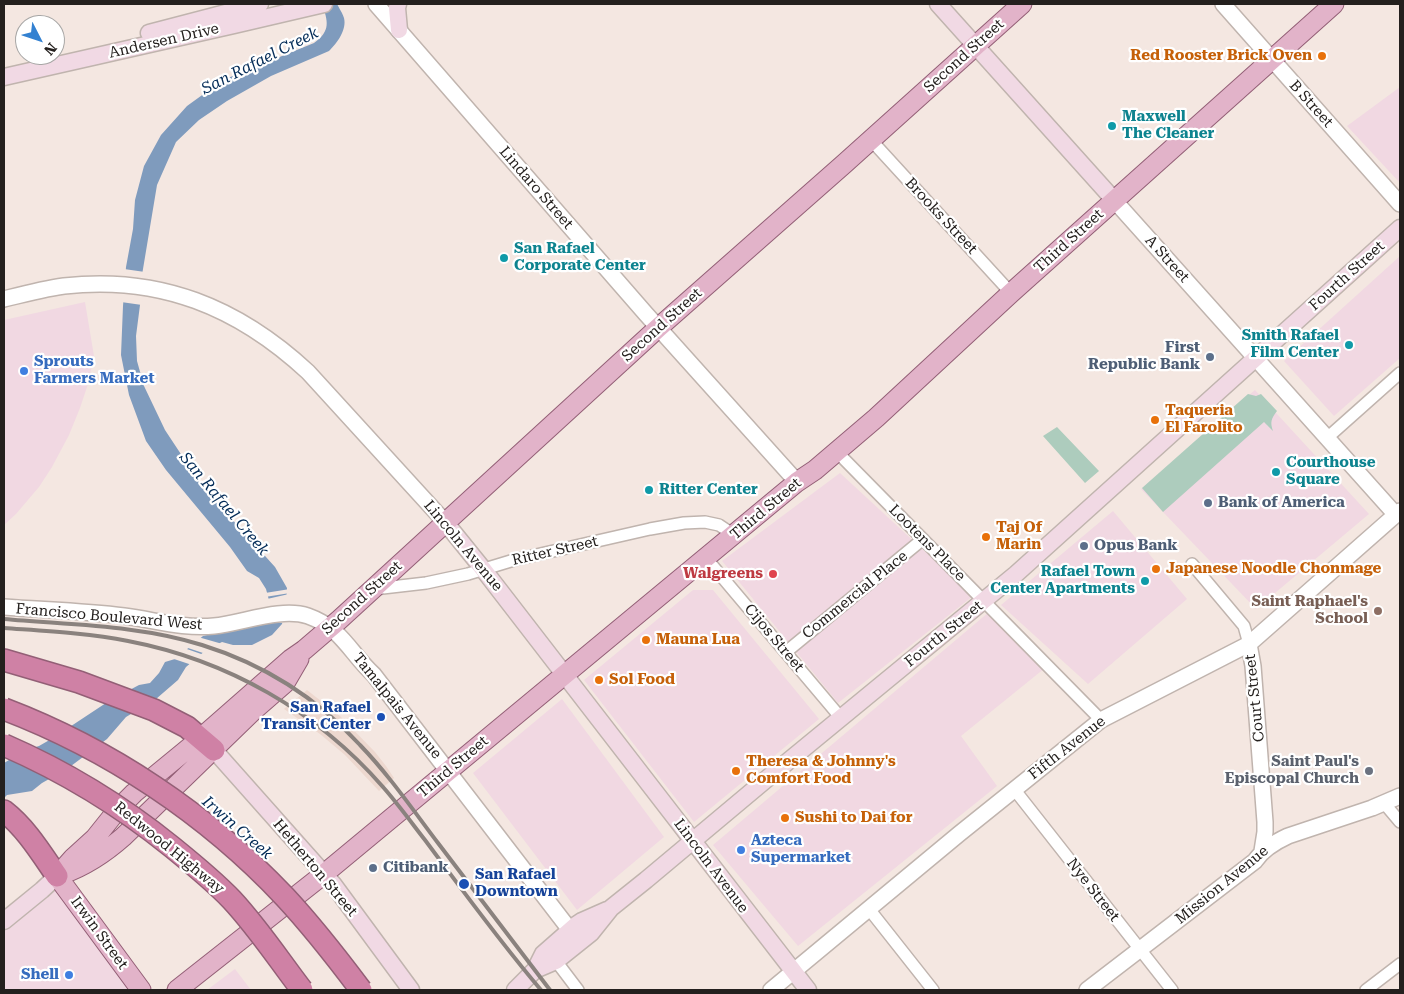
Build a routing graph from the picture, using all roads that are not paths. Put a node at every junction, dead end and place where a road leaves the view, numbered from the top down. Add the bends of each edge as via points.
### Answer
1 (260, 4) edge
2 (324, 4) edge
3 (376, 4) edge
4 (398, 4) edge
5 (938, 4) edge
6 (1022, 4) edge
7 (1223, 4) edge
8 (1334, 4) edge
9 (399, 30) junction
10 (975, 45) junction
11 (65, 52) edge
12 (1271, 60) junction
13 (4, 77) edge
14 (871, 140) junction
15 (1114, 200) junction
16 (1400, 204) edge
17 (1400, 228) edge
18 (1011, 293) junction
19 (4, 299) edge
20 (658, 328) junction
21 (1256, 359) junction
22 (1400, 373) edge
23 (1327, 438) junction
24 (837, 452) junction
25 (797, 482) junction
26 (1398, 513) edge
27 (445, 522) junction
28 (734, 535) junction
29 (923, 539) junction
30 (706, 558) junction
31 (1192, 564) dead end
32 (483, 569) junction
33 (373, 589) junction
34 (985, 601) junction
35 (4, 607) edge
36 (331, 627) junction
37 (1249, 644) junction
38 (786, 652) junction
39 (4, 660) edge
40 (564, 675) junction
41 (4, 708) edge
42 (841, 718) junction
43 (1102, 720) junction
44 (207, 744) junction
45 (4, 745) edge
46 (448, 771) junction
47 (1014, 789) junction
48 (1400, 796) edge
49 (1384, 803) junction
50 (4, 810) edge
51 (1400, 822) edge
52 (692, 841) junction
53 (1262, 851) junction
54 (324, 874) junction
55 (57, 876) junction
56 (611, 908) junction
57 (870, 909) junction
58 (4, 921) edge
59 (570, 930) junction
60 (1140, 949) junction
61 (556, 961) junction
62 (1400, 964) edge
63 (535, 970) junction
64 (794, 972) junction
65 (141, 990) edge
66 (177, 990) edge
67 (302, 990) edge
68 (361, 990) edge
69 (411, 990) edge
70 (516, 990) edge
71 (578, 990) edge
72 (771, 990) edge
73 (808, 990) edge
74 (933, 990) edge
75 (1087, 990) edge
76 (1172, 990) edge
77 (1366, 990) edge

1 - 11 main road, Andersen Drive
2 - 13 main road, Andersen Drive
3 - 9 street, Lindaro Street
4 - 9 main road
5 - 10 main road, A Street
6 - 10 main road, Second Street
7 - 12 street, B Street
8 - 12 main road, Third Street
9 - 20 street, Lindaro Street
10 - 14 main road, Second Street
10 - 15 main road, A Street
12 - 15 main road, Third Street
12 - 16 street, B Street
14 - 18 street, Brooks Street
14 - 20 main road, Second Street
15 - 18 main road, Third Street
15 - 21 street, A Street
17 - 21 main road, Fourth Street
18 - 24 main road, Third Street
19 - 27 street, Lincoln Avenue via 65,286 102,284 154,289 222,311 281,348 317,382
20 - 25 street, Lindaro Street
20 - 27 main road, Second Street
21 - 23 street, A Street
21 - 34 main road, Fourth Street
22 - 23 street
23 - 26 street, A Street
24 - 25 main road, Third Street
24 - 29 street, Lootens Place
25 - 28 main road, Third Street
26 - 37 street, Fifth Avenue
27 - 32 main road, Lincoln Avenue
27 - 33 main road, Second Street
28 - 30 main road, Third Street
28 - 32 street, Ritter Street via 719,525 684,523 650,528
29 - 34 street, Lootens Place
29 - 38 street, Commercial Place
30 - 38 street, Cijos Street
30 - 40 main road, Third Street
31 - 37 street, Court Street via 1244,626
32 - 33 street, Ritter Street via 410,586
32 - 40 main road, Lincoln Avenue
33 - 36 main road, Second Street
34 - 42 main road, Fourth Street
34 - 43 street, Lootens Place
35 - 36 street, Francisco Boulevard West via 104,614 191,627 294,613
36 - 44 main road, Second Street via 304,650 285,683
36 - 46 street, Tamalpais Avenue via 374,675
37 - 43 street, Fifth Avenue
37 - 53 street, Court Street via 1254,666 1265,813
38 - 42 street, Cijos Street
39 - 44 highway via 154,710 177,721
40 - 46 main road, Third Street
40 - 52 main road, Lincoln Avenue
41 - 68 highway, bridge via 110,760 202,822 284,896
42 - 52 main road, Fourth Street
43 - 47 street, Fifth Avenue
44 - 54 main road, Hetherton Street
44 - 55 main road, Second Street via 123,837 82,867
45 - 67 highway, Redwood Highway, bridge via 100,794 191,862 244,914
46 - 54 main road, Third Street
46 - 59 street, Tamalpais Avenue
47 - 57 street, Fifth Avenue
47 - 60 street, Nye Street
48 - 49 street, Mission Avenue
49 - 51 street
49 - 53 street, Mission Avenue via 1288,836
50 - 55 highway via 25,831
52 - 56 main road, Fourth Street
52 - 64 main road, Lincoln Avenue
53 - 60 street, Mission Avenue via 1254,861
54 - 66 main road, Third Street
54 - 69 main road, Hetherton Street
55 - 58 main road, Second Street
55 - 65 main road, Irwin Street
56 - 59 main road, Fourth Street
56 - 61 main road, Fourth Street via 591,933
57 - 64 street, Fifth Avenue
57 - 74 street
59 - 63 main road, Fourth Street via 543,954
60 - 75 street, Mission Avenue
60 - 76 street, Nye Street
61 - 63 main road, Fourth Street
61 - 71 street
62 - 77 street
63 - 70 main road, Fourth Street
64 - 72 street, Fifth Avenue
64 - 73 main road, Lincoln Avenue

